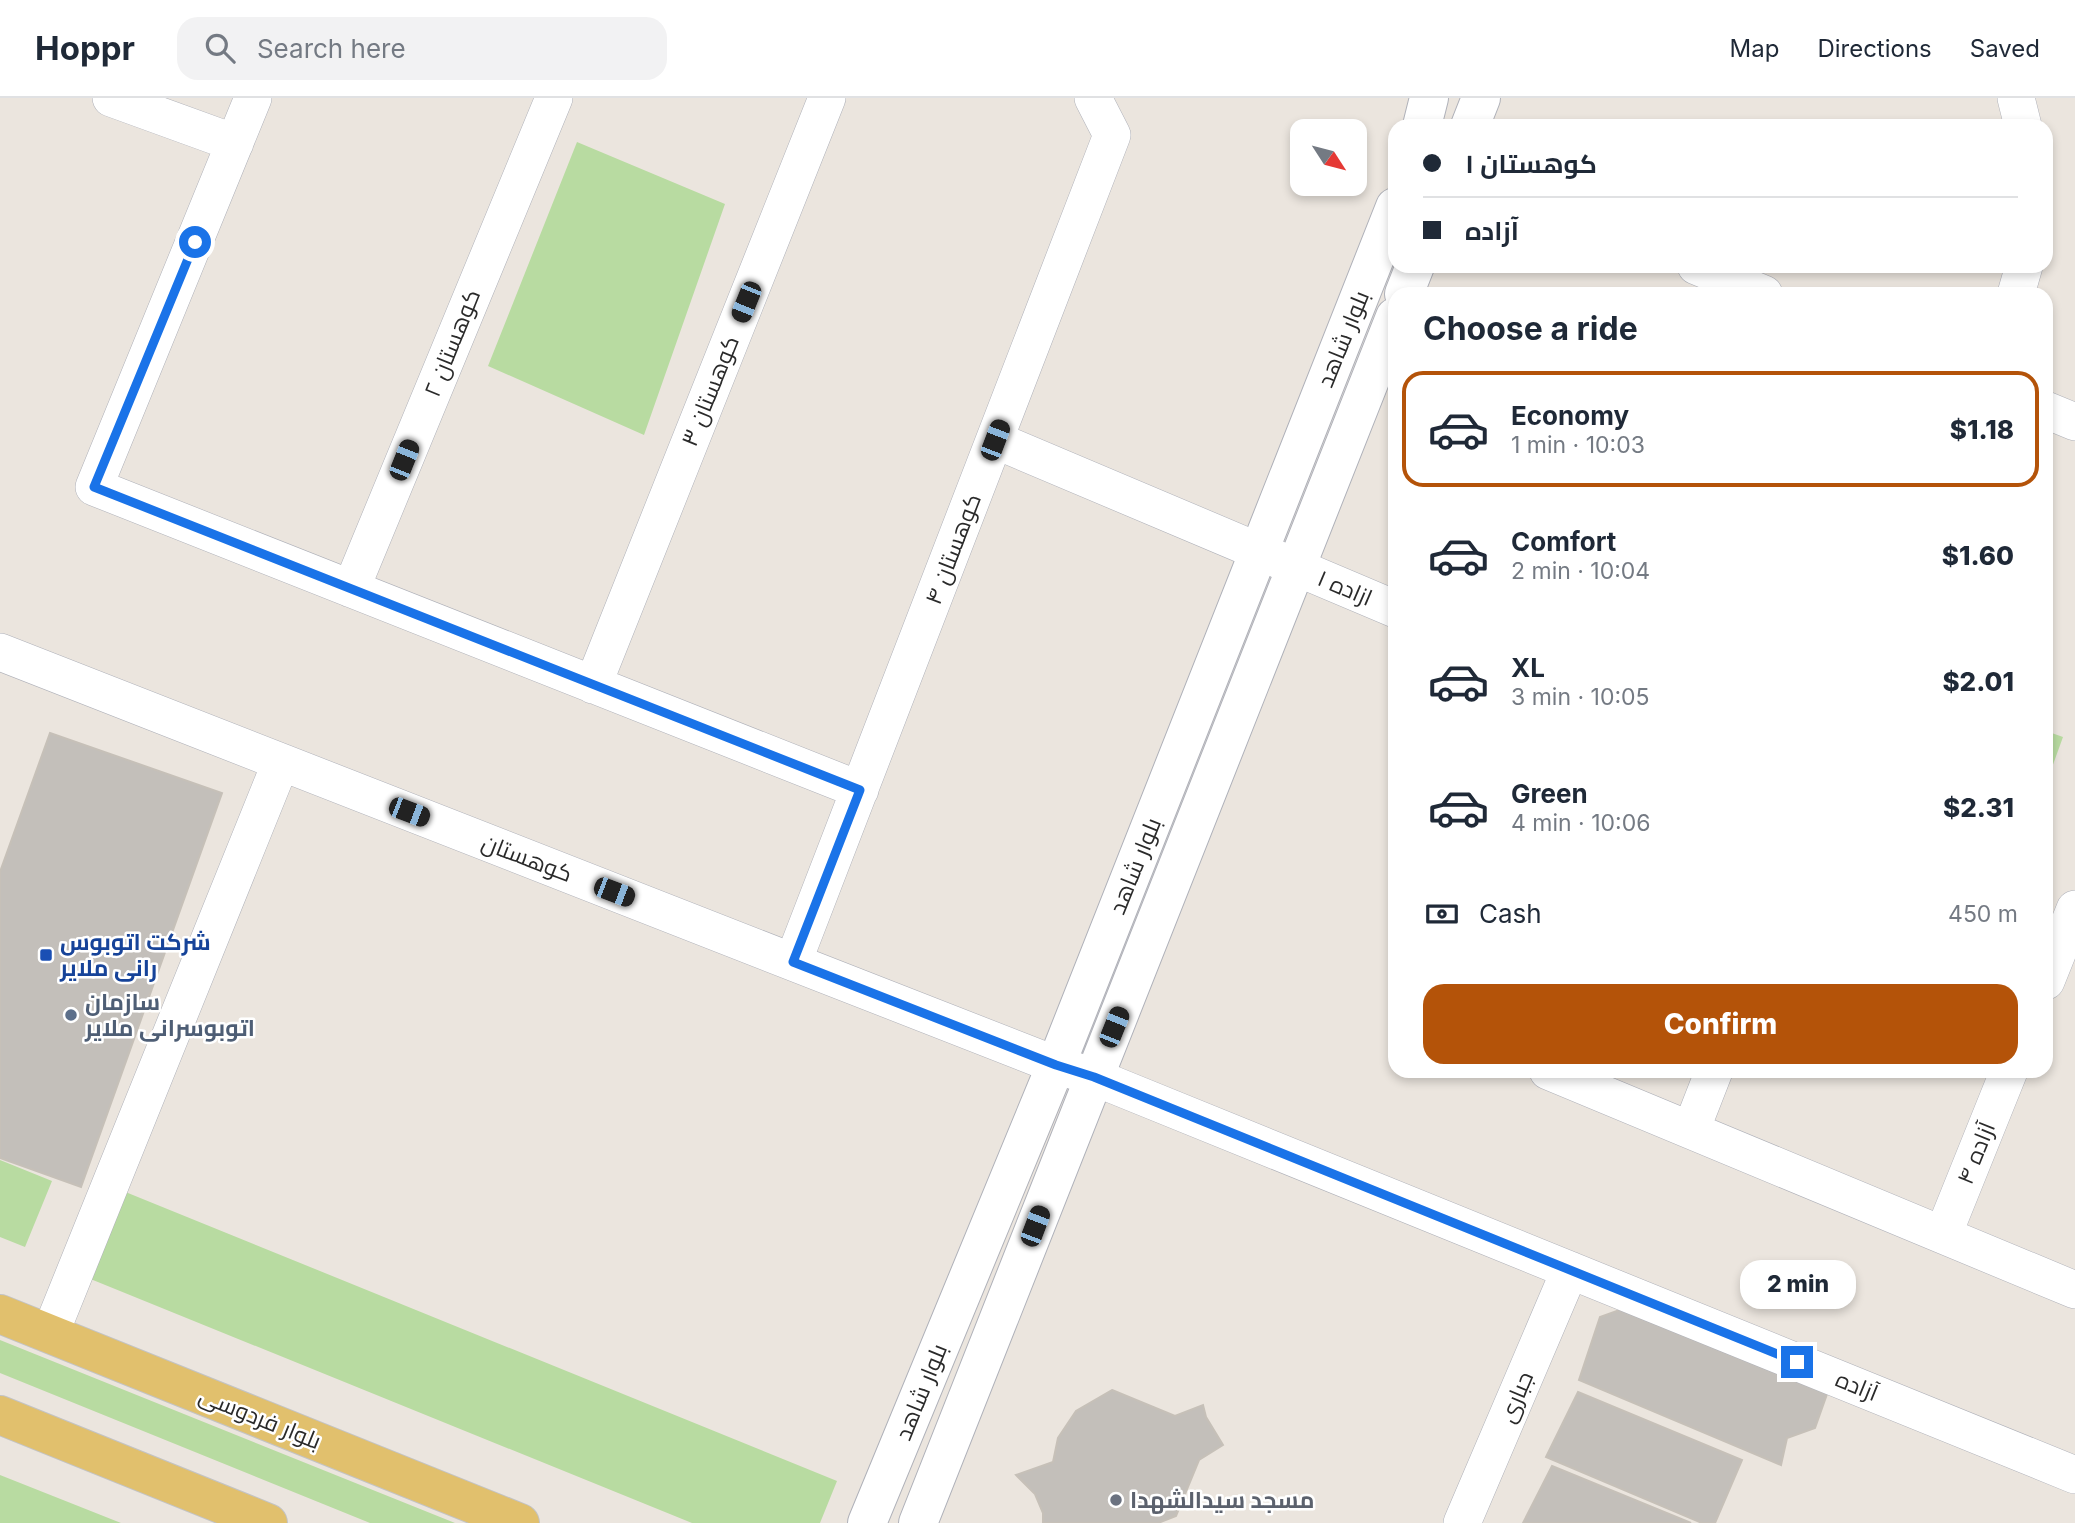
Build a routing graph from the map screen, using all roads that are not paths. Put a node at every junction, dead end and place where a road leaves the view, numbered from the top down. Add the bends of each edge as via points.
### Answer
1 (111, 98) edge
2 (253, 98) edge
3 (554, 98) edge
4 (827, 98) edge
5 (1093, 98) edge
6 (1429, 98) edge
7 (1481, 98) edge
8 (2016, 98) edge
9 (1424, 119) edge
10 (1473, 119) edge
11 (2020, 119) edge
12 (235, 143) junction
13 (1388, 225) edge
14 (1711, 273) edge
15 (1740, 287) edge
16 (1388, 335) edge
17 (2053, 413) edge
18 (2075, 422) edge
19 (995, 440) junction
20 (1259, 551) junction
21 (1296, 567) junction
22 (351, 589) junction
23 (1388, 606) edge
24 (0, 652) edge
25 (593, 685) junction
26 (281, 762) junction
27 (860, 790) junction
28 (2075, 909) edge
29 (793, 962) junction
30 (2053, 964) edge
31 (1056, 1065) junction
32 (1094, 1077) junction
33 (1565, 1078) edge
34 (1711, 1078) edge
35 (2006, 1078) edge
36 (1691, 1130) junction
37 (1942, 1235) junction
38 (1570, 1270) junction
39 (2075, 1290) edge
40 (0, 1314) edge
41 (50, 1334) junction
42 (0, 1415) edge
43 (2075, 1475) edge
44 (268, 1523) edge
45 (520, 1523) edge
46 (867, 1523) edge
47 (918, 1523) edge
48 (1462, 1523) edge

1 - 12 street
2 - 12 street
3 - 22 street, کوهستان ۲
4 - 25 street, کوهستان ۳
5 - 19 street, کوهستان ۴ via 1112,135
6 - 9 main road
7 - 10 main road
8 - 11 street
12 - 22 street via 94,487
13 - 20 main road, بلوار شاهد
14 - 15 street
16 - 21 main road, بلوار شاهد
17 - 18 street
19 - 20 street, ازاده ۱
19 - 27 street, کوهستان ۴
20 - 21 street, ازاده ۱
20 - 31 main road, بلوار شاهد
21 - 23 street, ازاده ۱
21 - 32 main road, بلوار شاهد
22 - 25 street
24 - 26 street, کوهستان
25 - 27 street
26 - 29 street, کوهستان
26 - 41 street
27 - 29 street, کوهستان ۴
28 - 30 street
29 - 31 street, کوهستان
31 - 32 street, کوهستان
31 - 46 main road, بلوار شاهد
32 - 38 street, آزاده
32 - 47 main road, بلوار شاهد
33 - 36 street
34 - 36 street
35 - 37 street, آزاده ۴
36 - 37 street
37 - 39 street
38 - 43 street, آزاده
38 - 48 street, جباری
40 - 41 main road, بلوار فردوسی
41 - 45 main road, بلوار فردوسی
42 - 44 main road

